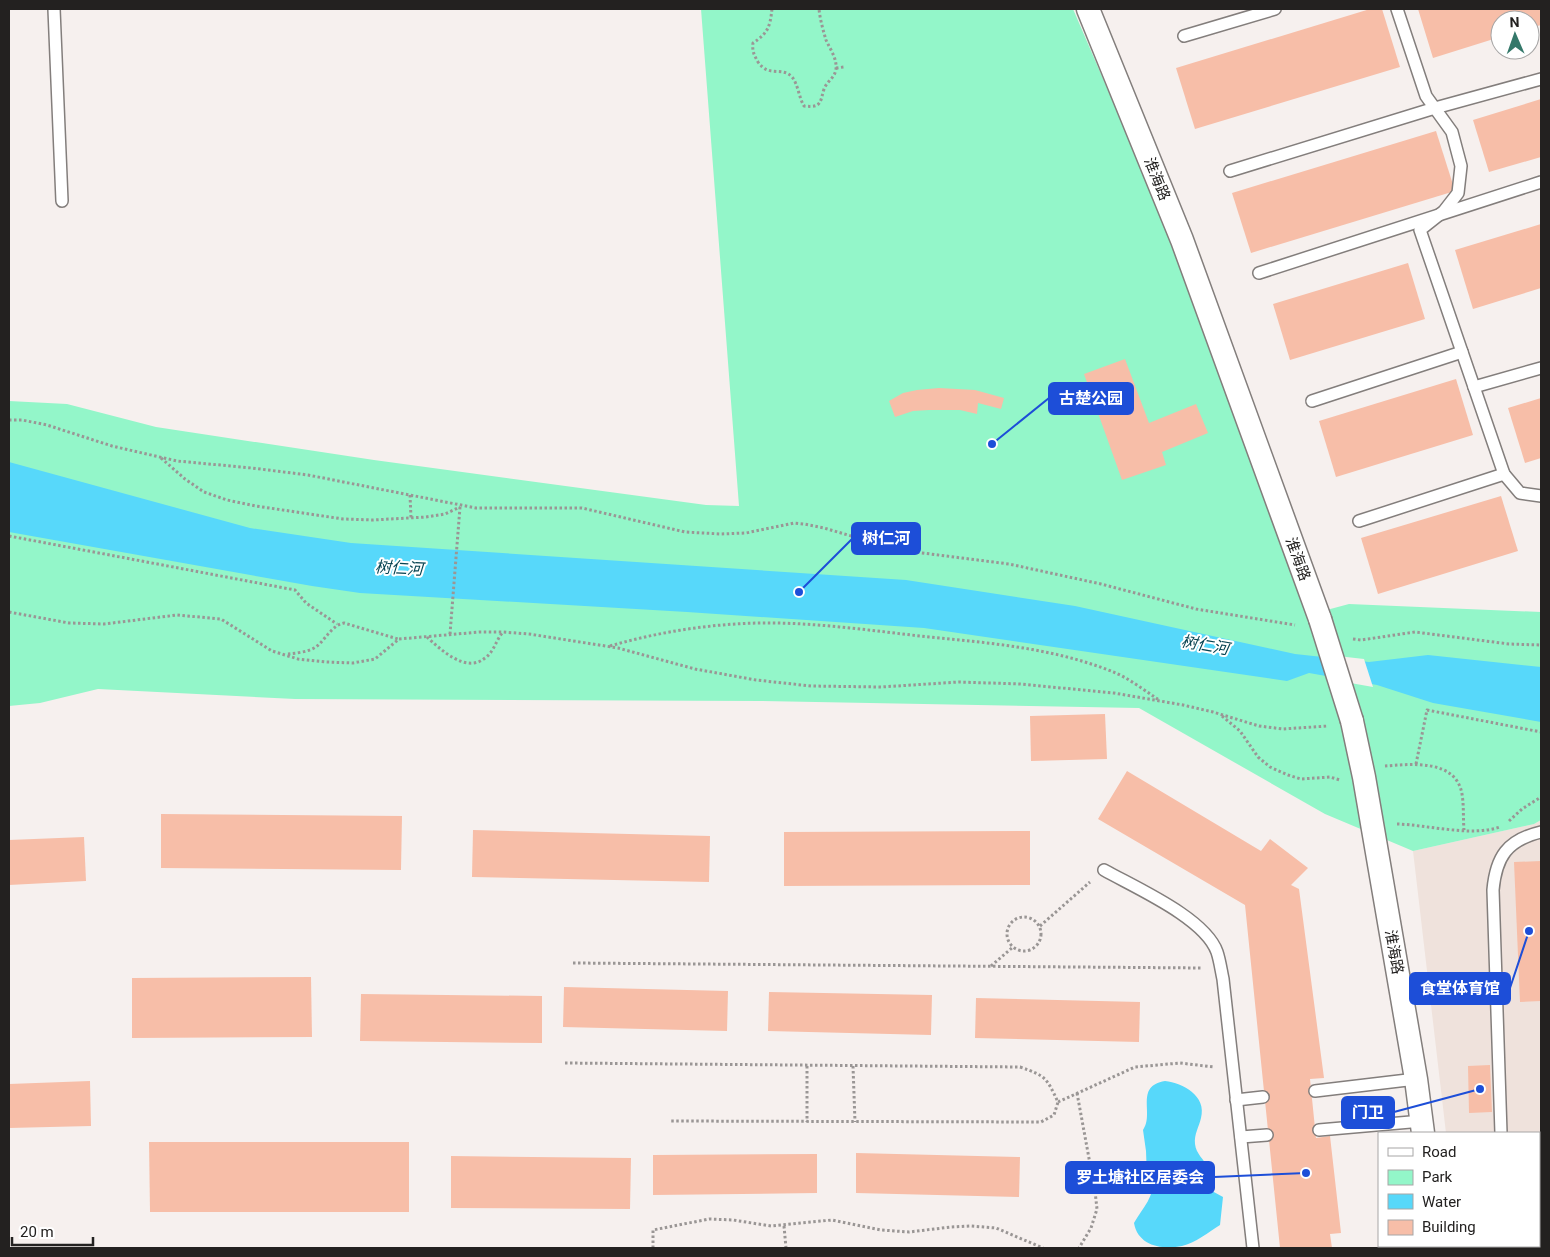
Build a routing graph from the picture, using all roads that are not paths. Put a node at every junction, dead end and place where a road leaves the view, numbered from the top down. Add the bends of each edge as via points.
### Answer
1 (54, 9) edge
2 (1088, 9) edge
3 (1275, 9) edge
4 (1397, 9) edge
5 (1184, 36) dead end
6 (1541, 79) edge
7 (1436, 108) junction
8 (1230, 170) dead end
9 (1541, 182) edge
10 (62, 201) dead end
11 (1439, 215) junction
12 (1259, 274) dead end
13 (1462, 352) junction
14 (1541, 368) edge
15 (1474, 387) junction
16 (1312, 401) dead end
17 (1504, 474) junction
18 (1541, 496) edge
19 (1359, 521) dead end
20 (1541, 832) edge
21 (1104, 870) road end
22 (1416, 1079) junction
23 (1314, 1091) dead end
24 (1263, 1097) dead end
25 (1236, 1100) junction
26 (1422, 1127) edge
27 (1319, 1130) dead end
28 (1501, 1132) edge
29 (1267, 1135) dead end
30 (1241, 1137) junction
31 (1253, 1248) edge

1 - 10 lane
2 - 22 street, 淮海路, bridge via 1182,240 1310,622 1353,723
3 - 5 lane
4 - 7 lane via 1426,96
6 - 7 lane
7 - 8 lane
7 - 11 lane via 1452,132 1461,166 1458,193
9 - 11 lane
11 - 12 lane
11 - 13 lane via 1420,230
13 - 15 lane
13 - 16 lane
14 - 15 lane
15 - 17 lane
17 - 18 lane via 1520,493
17 - 19 lane
20 - 28 lane via 1516,841 1499,859 1494,874
21 - 25 lane via 1179,912 1204,931 1217,951 1223,978
22 - 23 lane
22 - 26 street, 淮海路
24 - 25 lane
25 - 30 lane
26 - 27 lane
29 - 30 lane
30 - 31 lane

